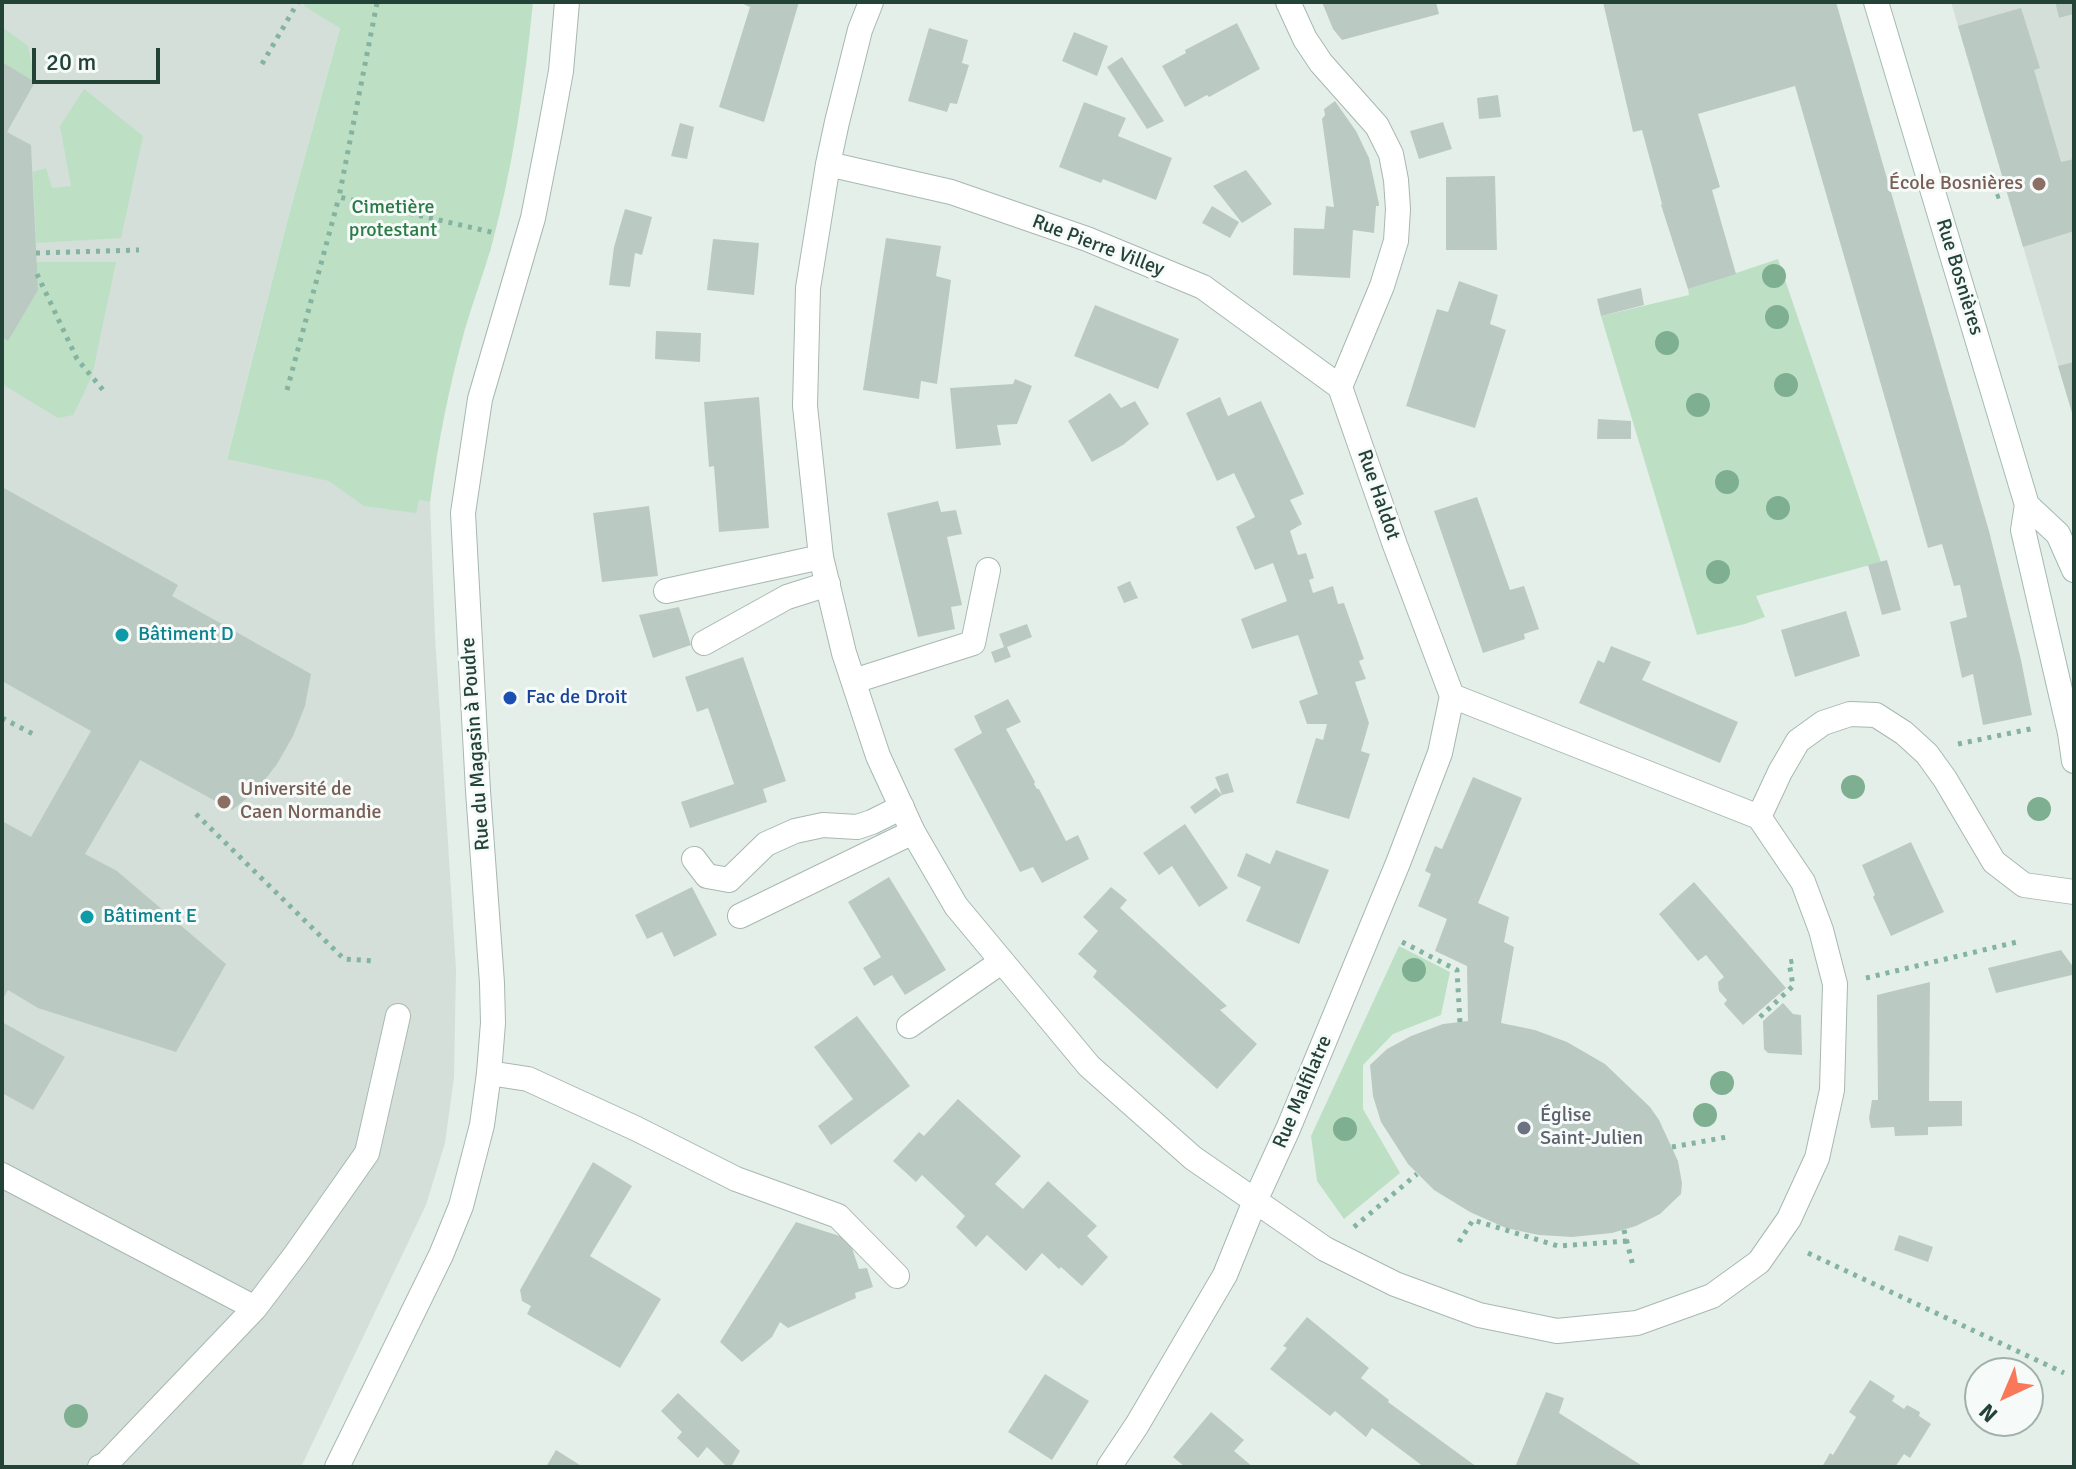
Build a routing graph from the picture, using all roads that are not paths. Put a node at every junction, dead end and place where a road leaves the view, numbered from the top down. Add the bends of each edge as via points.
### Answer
1 (567, 2) edge
2 (871, 2) edge
3 (1288, 2) edge
4 (1876, 2) edge
5 (828, 164) junction
6 (1340, 387) junction
7 (2027, 505) junction
8 (821, 557) junction
9 (988, 570) dead end
10 (2074, 570) edge
11 (828, 584) junction
12 (666, 591) dead end
13 (704, 643) dead end
14 (854, 681) junction
15 (1452, 696) junction
16 (2069, 704) edge
17 (2074, 761) edge
18 (902, 807) junction
19 (1759, 817) junction
20 (913, 832) junction
21 (694, 859) dead end
22 (2074, 892) edge
23 (740, 916) dead end
24 (1001, 962) junction
25 (398, 1016) dead end
26 (909, 1026) dead end
27 (489, 1073) junction
28 (2, 1175) edge
29 (1255, 1201) junction
30 (897, 1276) dead end
31 (255, 1308) junction
32 (100, 1467) edge
33 (337, 1467) edge
34 (1109, 1467) edge

1 - 27 street, Rue du Magasin à Poudre via 561,71 533,218 480,399 463,513 492,983
2 - 5 street
3 - 6 street via 1321,63 1377,126 1396,180 1396,241
4 - 7 street, Rue Bosnières
5 - 6 street, Rue Pierre Villey via 951,192 1203,287
5 - 8 street via 808,288 805,406
6 - 15 street, Rue Haldot
7 - 10 street via 2058,534
7 - 16 street, Rue Bosnières via 2023,530
8 - 11 street
8 - 12 street
9 - 14 street via 973,643
11 - 13 street via 787,597
11 - 14 street
14 - 18 street via 878,756
15 - 19 street
15 - 29 street, Rue Malfilatre via 1440,753 1398,863
16 - 17 street, Rue Bosnières
18 - 20 street
18 - 21 street via 857,827 823,825 795,831 766,844 729,880 707,876
19 - 22 street via 1798,741 1823,723 1850,714 1876,715 1927,754 1994,862 2024,885
19 - 29 street via 1803,882 1835,984 1832,1090 1817,1158 1789,1219 1759,1262 1712,1296 1637,1323 1557,1331 1479,1315 1395,1284 1325,1249
20 - 23 street
20 - 24 street via 956,906
24 - 26 street
24 - 29 street via 1089,1066 1193,1158
25 - 31 street via 367,1153
27 - 30 street via 528,1079 736,1179 838,1216
27 - 33 street, Rue du Magasin à Poudre via 461,1206
28 - 31 street
29 - 34 street, Rue Malfilatre via 1225,1275
31 - 32 street

